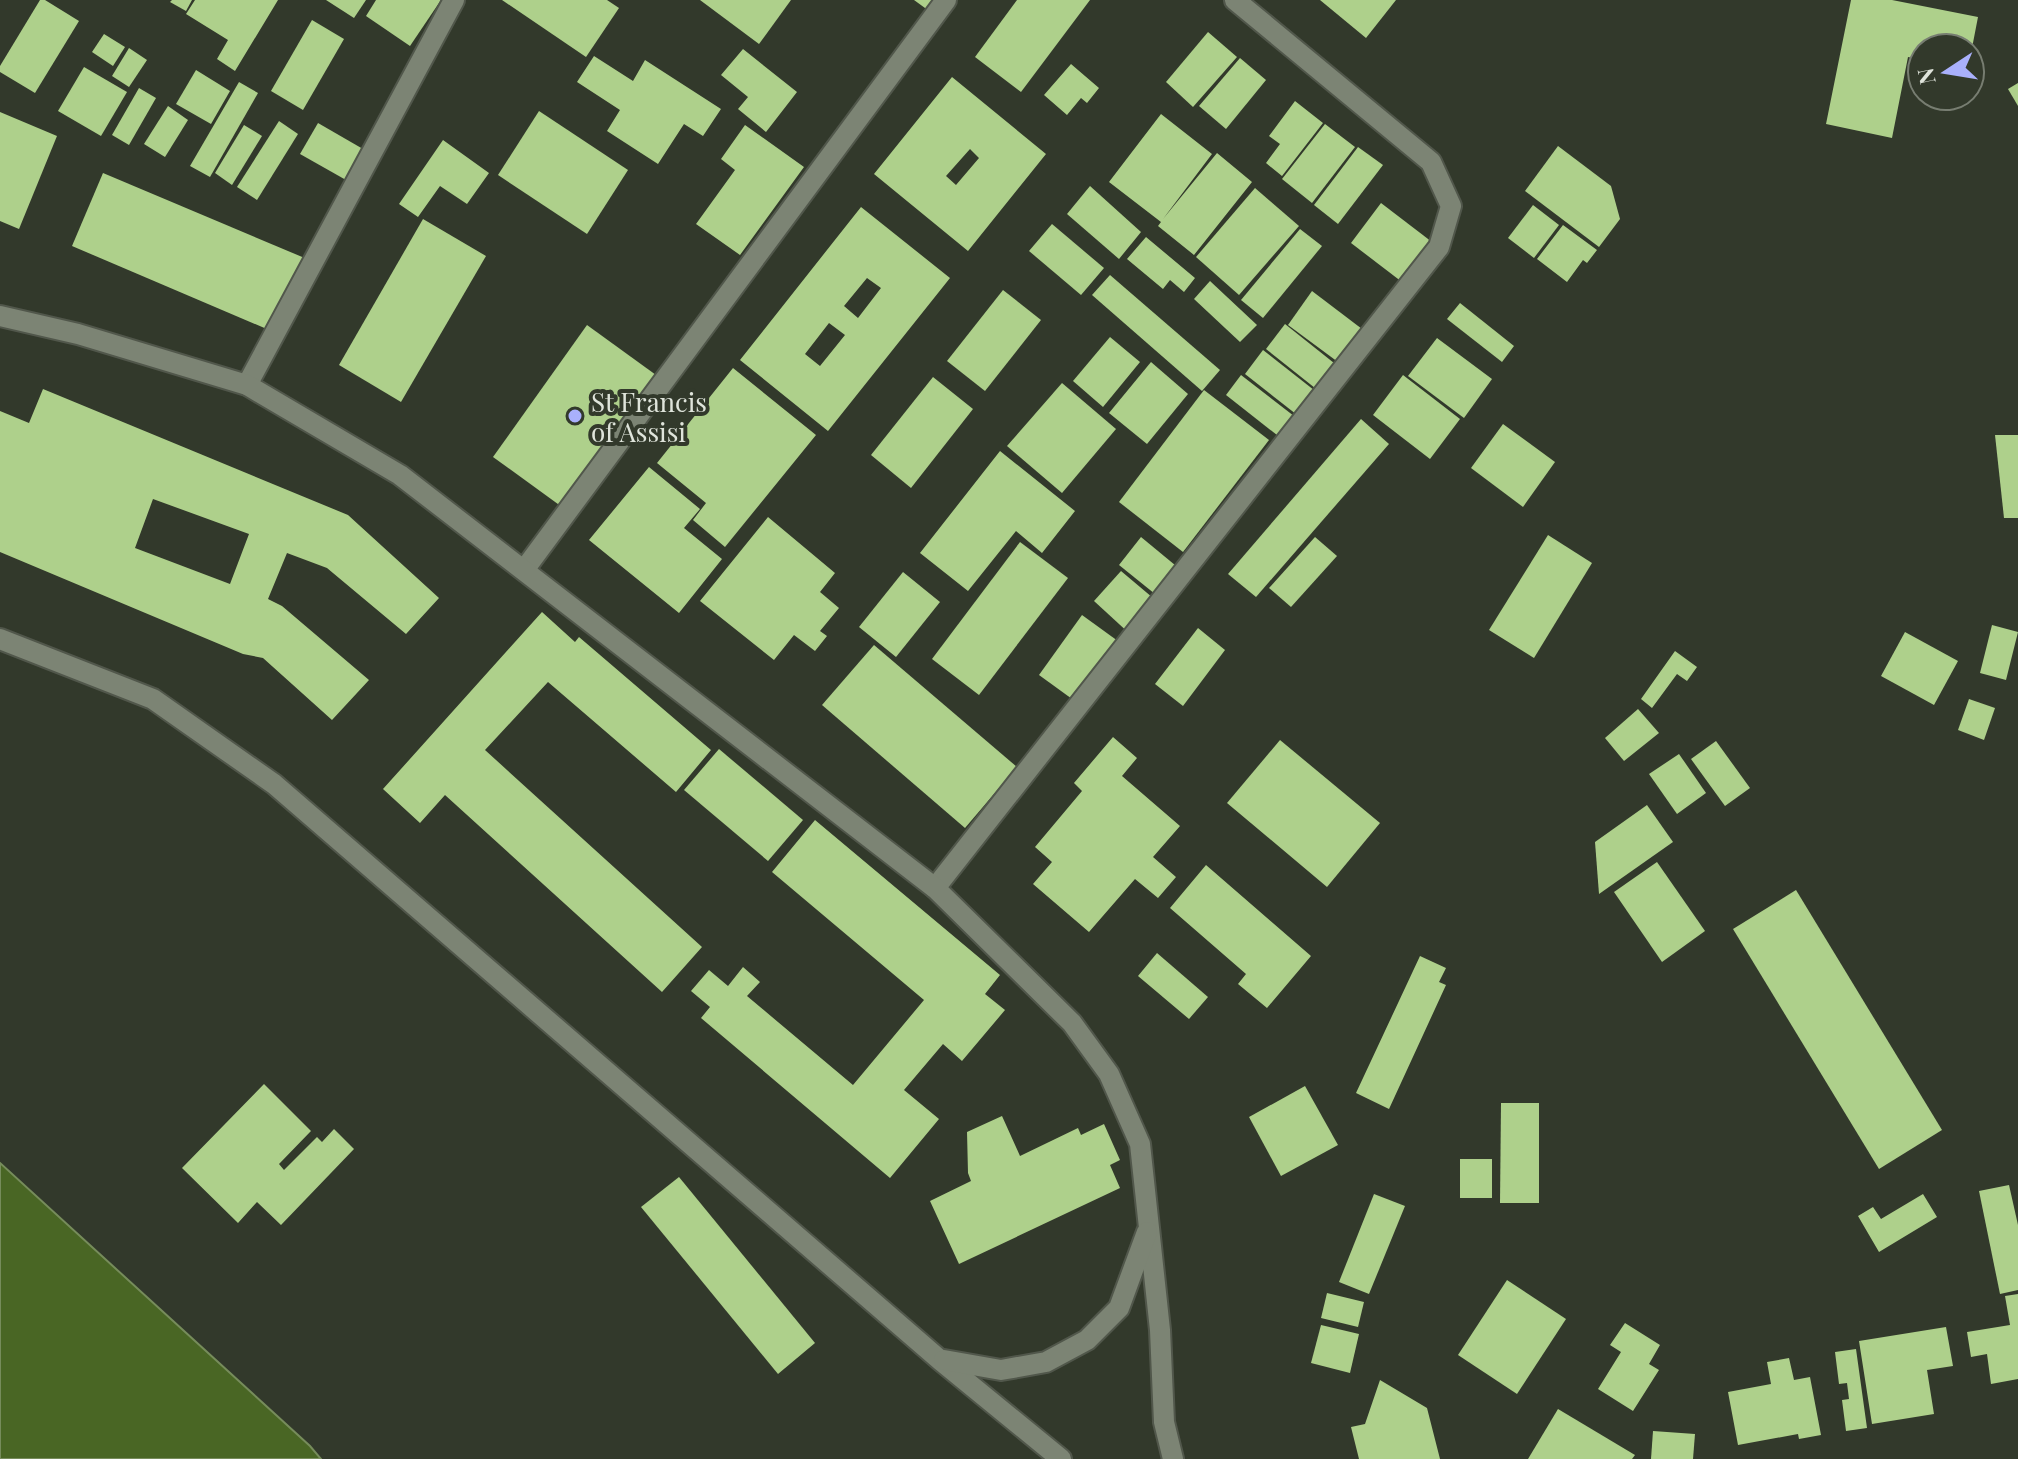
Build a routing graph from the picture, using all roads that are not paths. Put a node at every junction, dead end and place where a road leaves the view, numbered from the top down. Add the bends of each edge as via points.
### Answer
1 (454, 0) edge
2 (946, 0) edge
3 (1235, 0) edge
4 (0, 316) edge
5 (247, 385) junction
6 (524, 570) junction
7 (0, 639) edge
8 (935, 888) junction
9 (1150, 1225) junction
10 (940, 1360) junction
11 (1061, 1459) edge
12 (1173, 1459) edge

1 - 5 main road
2 - 6 main road
3 - 8 main road via 1431,162 1451,206 1439,247
4 - 5 main road
5 - 6 main road via 400,475
6 - 8 main road
7 - 10 main road via 153,699 274,784
8 - 9 main road via 1072,1023 1109,1074 1140,1144
9 - 10 main road via 1119,1308 1087,1340 1046,1362 1001,1370
9 - 12 main road via 1164,1422
10 - 11 main road

